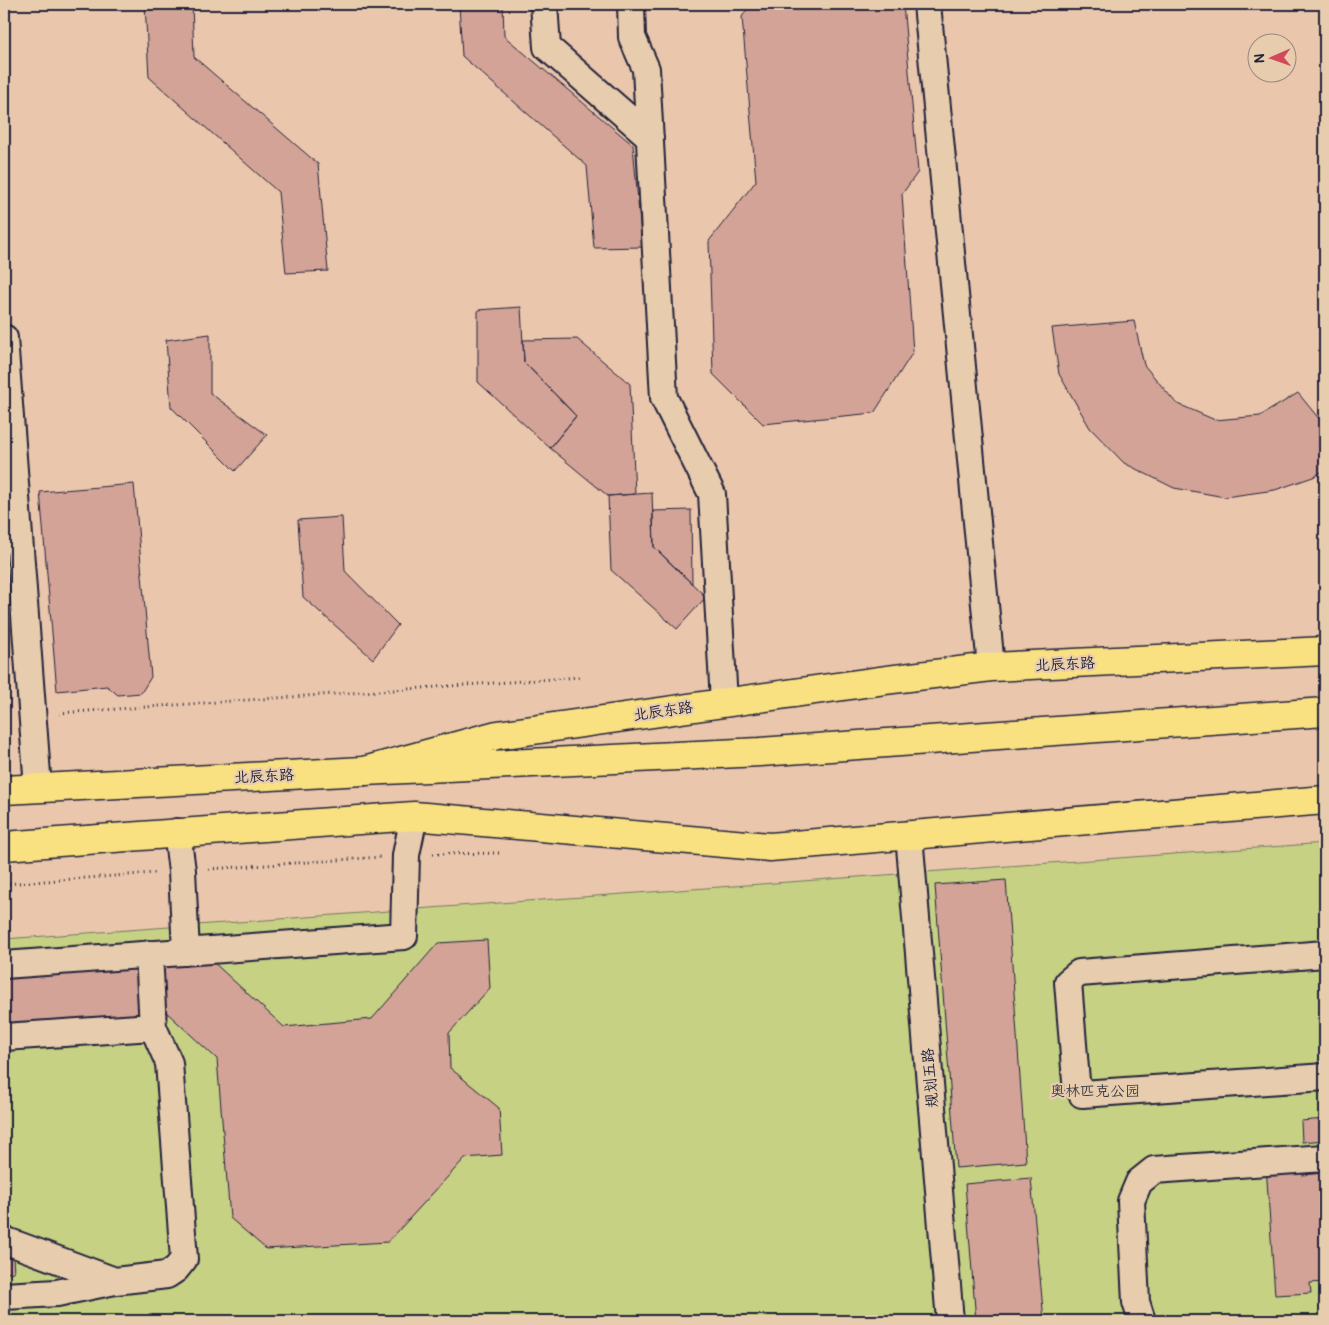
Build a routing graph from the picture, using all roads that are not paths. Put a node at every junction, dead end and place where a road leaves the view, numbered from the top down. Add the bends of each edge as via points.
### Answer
1 (544, 4) edge
2 (631, 4) edge
3 (928, 4) edge
4 (650, 138) junction
5 (4, 338) edge
6 (1325, 652) edge
7 (991, 667) junction
8 (724, 702) junction
9 (1325, 712) edge
10 (364, 772) junction
11 (38, 788) junction
12 (4, 790) edge
13 (1325, 800) edge
14 (414, 816) junction
15 (177, 832) junction
16 (909, 835) junction
17 (4, 846) edge
18 (186, 952) junction
19 (149, 954) junction
20 (1325, 954) edge
21 (4, 965) edge
22 (153, 1028) junction
23 (4, 1037) edge
24 (1325, 1077) edge
25 (1325, 1158) edge
26 (4, 1240) edge
27 (115, 1280) junction
28 (4, 1296) edge
29 (950, 1321) edge
30 (1142, 1321) edge

1 - 4 street via 547,47
2 - 4 street via 632,37 646,68
3 - 7 street
4 - 8 street via 664,398 712,494
5 - 11 street
6 - 7 main road, 北辰东路
7 - 8 main road, 北辰东路
8 - 10 main road, 北辰东路 via 497,735
9 - 10 main road via 760,752
10 - 11 main road, 北辰东路
11 - 12 main road, 北辰东路
13 - 16 main road
14 - 15 main road
14 - 16 main road via 770,847
14 - 18 street via 406,855 404,936
15 - 17 main road
15 - 18 street
16 - 29 street, 规划五路
18 - 19 street
19 - 21 street
19 - 22 street
20 - 24 street via 1079,973 1068,982 1076,1081 1082,1094
22 - 23 street
22 - 27 street via 169,1063 184,1259 176,1270 167,1275
25 - 30 street via 1154,1170 1139,1182 1130,1201 1136,1302
26 - 27 street
27 - 28 street via 57,1293

